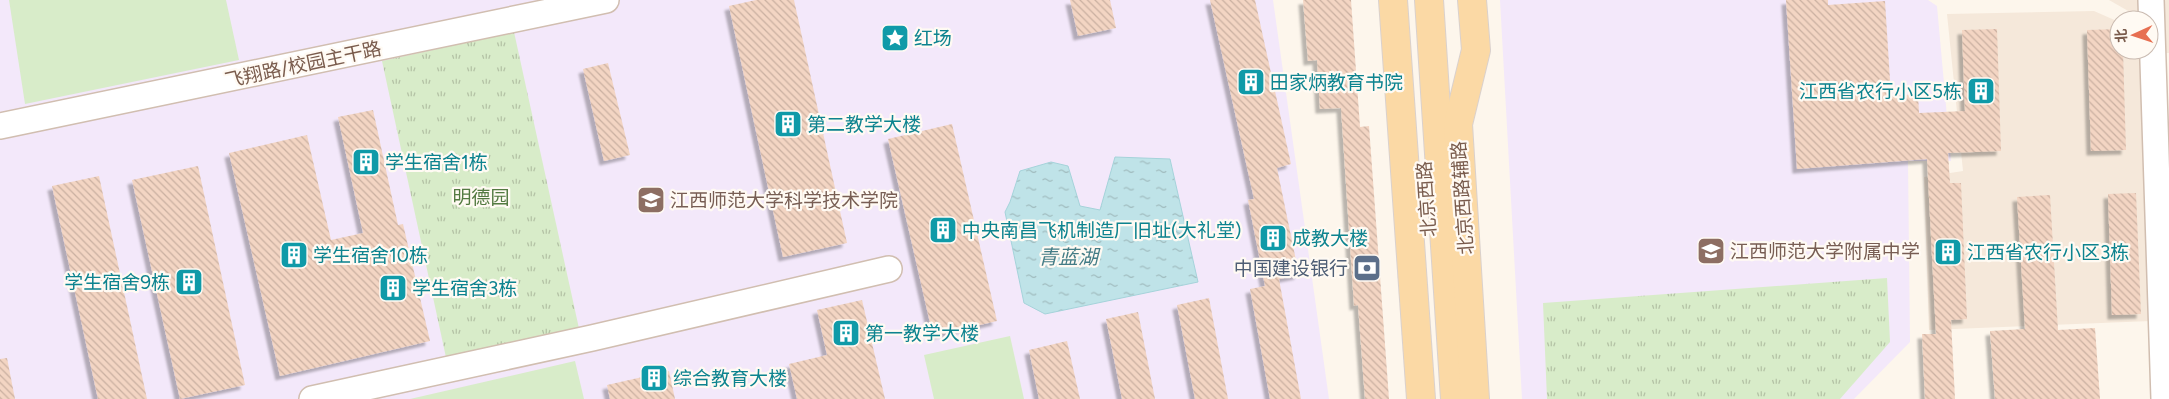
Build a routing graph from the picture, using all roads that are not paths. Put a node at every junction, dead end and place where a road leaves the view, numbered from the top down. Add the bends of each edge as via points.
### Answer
1 (606, 0) edge
2 (1393, 0) edge
3 (1412, 0) edge
4 (1428, 0) edge
5 (1472, 0) edge
6 (2151, 0) edge
7 (0, 126) edge
8 (889, 269) dead end
9 (312, 399) edge
10 (1421, 399) edge
11 (1439, 399) edge
12 (1455, 399) edge
13 (1475, 399) edge
14 (2164, 399) edge

1 - 7 street, 飞翔路/校园主干路
2 - 10 main road
3 - 11 main road, 北京西路
4 - 12 main road, 北京西路
5 - 13 main road, 北京西路辅路 via 1476,50 1458,124
6 - 14 street
8 - 9 street

